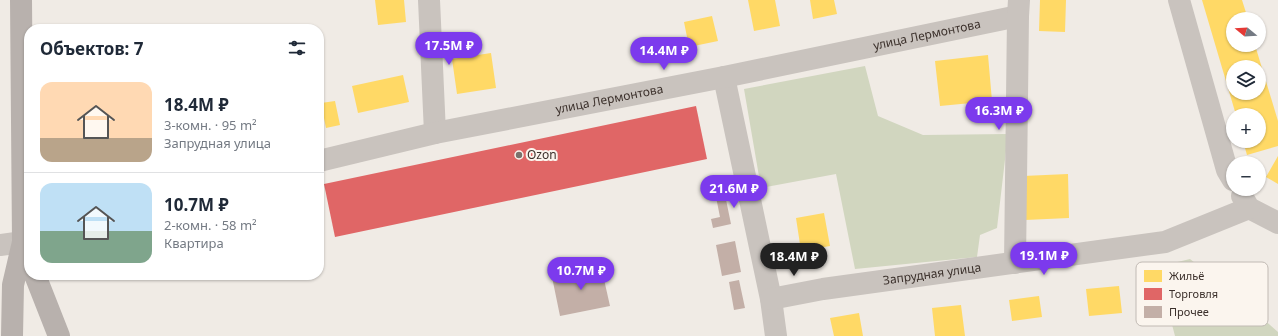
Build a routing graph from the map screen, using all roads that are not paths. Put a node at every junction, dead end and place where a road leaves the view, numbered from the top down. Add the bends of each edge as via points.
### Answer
1 (21, 0) edge
2 (429, 0) edge
3 (1179, 0) edge
4 (1019, 8) edge
5 (724, 77) junction
6 (24, 124) edge
7 (435, 133) junction
8 (324, 160) edge
9 (1226, 166) edge
10 (1242, 196) edge
11 (1249, 208) junction
12 (1278, 223) edge
13 (0, 245) edge
14 (24, 247) edge
15 (24, 255) edge
16 (1015, 263) junction
17 (37, 280) edge
18 (771, 299) junction
19 (12, 336) edge
20 (59, 336) edge
21 (776, 336) edge

1 - 6 main road
2 - 7 street
3 - 9 street
4 - 5 street, улица Лермонтова
4 - 16 street
5 - 7 street, улица Лермонтова
5 - 18 street
7 - 8 street, улица Лермонтова
10 - 11 street
11 - 12 street
11 - 16 street, Запрудная улица via 1165,242
13 - 14 street
15 - 19 main road via 13,285
16 - 18 street, Запрудная улица via 823,289
17 - 20 main road
18 - 21 street

